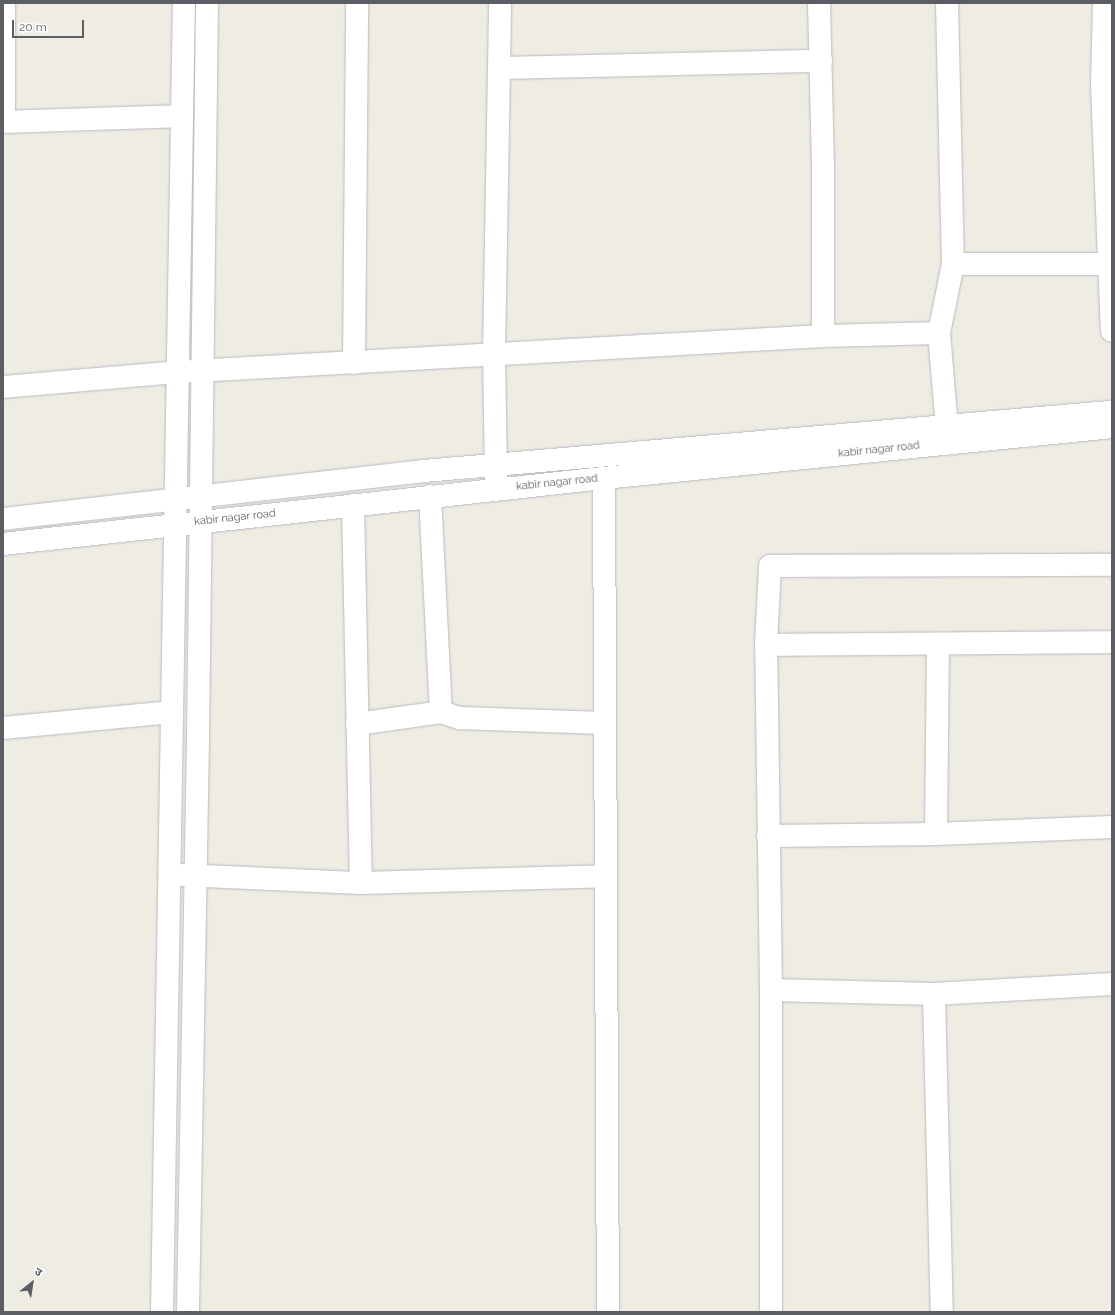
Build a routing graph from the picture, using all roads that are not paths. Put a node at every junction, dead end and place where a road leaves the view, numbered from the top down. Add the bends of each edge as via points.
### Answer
1 (4, 3) edge
2 (184, 3) edge
3 (207, 3) edge
4 (357, 3) edge
5 (500, 3) edge
6 (819, 3) edge
7 (947, 3) edge
8 (1104, 3) edge
9 (821, 61) junction
10 (501, 68) junction
11 (1107, 85) edge
12 (181, 116) junction
13 (4, 122) edge
14 (953, 264) junction
15 (1108, 264) junction
16 (1112, 331) edge
17 (939, 333) junction
18 (823, 336) junction
19 (494, 354) junction
20 (354, 363) junction
21 (202, 371) junction
22 (177, 372) junction
23 (3, 387) edge
24 (1111, 419) edge
25 (948, 434) junction
26 (496, 465) junction
27 (604, 478) junction
28 (496, 490) junction
29 (430, 496) junction
30 (201, 497) junction
31 (175, 500) junction
32 (353, 505) junction
33 (3, 520) edge
34 (201, 522) junction
35 (175, 525) junction
36 (3, 544) edge
37 (1112, 565) edge
38 (1112, 642) edge
39 (766, 645) junction
40 (938, 645) junction
41 (172, 712) junction
42 (441, 712) junction
43 (604, 723) junction
44 (357, 724) junction
45 (3, 728) edge
46 (1112, 827) edge
47 (936, 834) junction
48 (768, 836) junction
49 (170, 875) junction
50 (196, 876) junction
51 (605, 876) junction
52 (360, 883) junction
53 (1112, 984) edge
54 (771, 990) junction
55 (934, 994) junction
56 (162, 1312) edge
57 (188, 1312) edge
58 (608, 1312) edge
59 (771, 1312) edge
60 (942, 1312) edge

1 - 13 street
2 - 12 street
3 - 21 street
4 - 20 street
5 - 10 street
6 - 9 street
7 - 14 street
8 - 11 street
9 - 10 street
9 - 18 street
10 - 19 street
11 - 15 street
12 - 13 street
12 - 22 street
14 - 15 street
14 - 17 street
15 - 16 street
17 - 18 street
17 - 25 street
18 - 19 street
19 - 20 street
19 - 26 street
20 - 21 street
21 - 22 street
21 - 30 street
22 - 23 street
22 - 31 street
24 - 25 street, kabir nagar road
25 - 26 street
25 - 27 street, kabir nagar road
26 - 28 street
26 - 30 street
27 - 28 street, kabir nagar road
27 - 43 street
28 - 29 street, kabir nagar road
29 - 32 street, kabir nagar road
29 - 42 street
30 - 31 street
30 - 34 street
31 - 33 street
31 - 35 street
32 - 34 street, kabir nagar road
32 - 44 street
34 - 35 street, kabir nagar road
34 - 50 street
35 - 36 street, kabir nagar road
35 - 41 street
37 - 39 street via 770,566
38 - 40 street
39 - 40 street
39 - 48 street
40 - 47 street
41 - 45 street
41 - 49 street
42 - 43 street via 460,718
42 - 44 street
43 - 51 street
44 - 52 street
46 - 47 street
47 - 48 street
48 - 54 street
49 - 50 street
49 - 56 street
50 - 52 street
50 - 57 street
51 - 52 street
51 - 58 street
53 - 55 street
54 - 55 street
54 - 59 street
55 - 60 street

